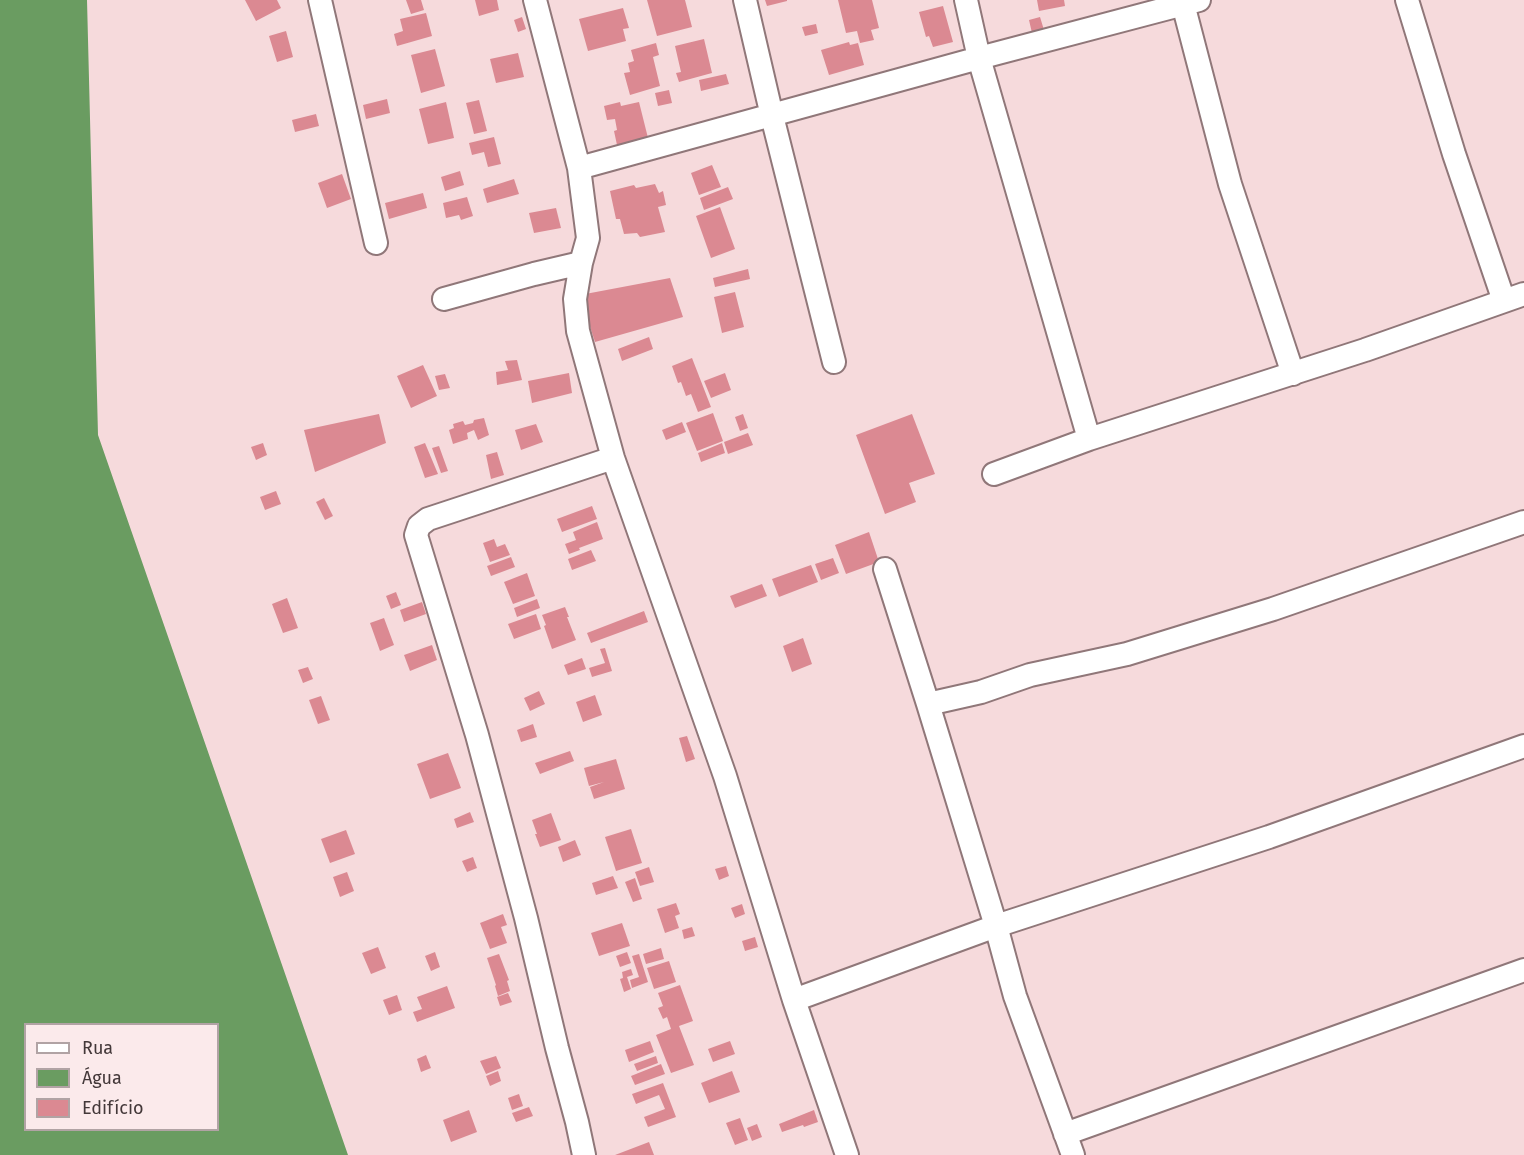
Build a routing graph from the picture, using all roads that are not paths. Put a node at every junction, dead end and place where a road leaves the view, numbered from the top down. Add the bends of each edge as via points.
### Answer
1 (320, 0) edge
2 (535, 0) edge
3 (745, 0) edge
4 (966, 0) edge
5 (1407, 0) edge
6 (1188, 1) edge
7 (979, 58) junction
8 (772, 116) junction
9 (579, 168) junction
10 (376, 243) dead end
11 (581, 263) junction
12 (1514, 298) edge
13 (444, 299) dead end
14 (834, 362) dead end
15 (1293, 374) junction
16 (1089, 440) junction
17 (613, 458) junction
18 (994, 474) dead end
19 (1524, 522) edge
20 (885, 569) dead end
21 (928, 704) junction
22 (1524, 746) edge
23 (996, 926) junction
24 (1524, 970) edge
25 (794, 1000) junction
26 (1065, 1134) junction
27 (584, 1155) edge
28 (847, 1155) edge
29 (1073, 1155) edge

1 - 10 street
2 - 9 street
3 - 8 street
4 - 7 street
5 - 12 street via 1454,154
6 - 7 street
6 - 15 street via 1230,184
7 - 8 street
7 - 16 street
8 - 9 street
8 - 14 street
9 - 11 street via 588,238
11 - 13 street
11 - 17 street via 575,299 578,331
12 - 15 street
15 - 16 street
16 - 18 street
17 - 25 street via 725,776
17 - 27 street via 428,519 416,535 477,735
19 - 21 street via 1273,609 1127,654 1030,675
20 - 21 street
21 - 23 street
22 - 23 street via 1269,837
23 - 25 street
23 - 26 street via 1015,996
24 - 26 street
25 - 28 street
26 - 29 street

